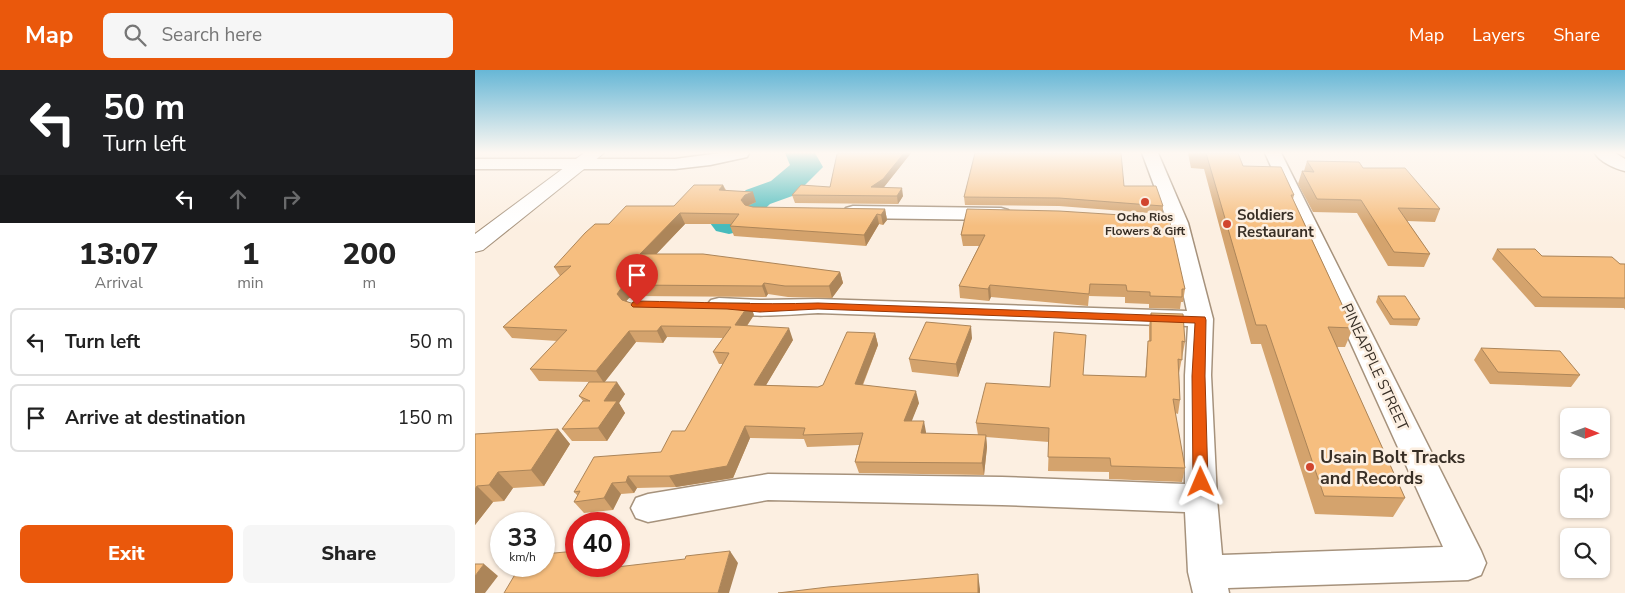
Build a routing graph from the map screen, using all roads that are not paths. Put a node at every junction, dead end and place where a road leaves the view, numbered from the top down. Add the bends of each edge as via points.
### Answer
1 (563, 177) edge
2 (1157, 177) edge
3 (1285, 177) edge
4 (835, 212) edge
5 (1022, 214) edge
6 (475, 245) edge
7 (697, 305) edge
8 (1201, 320) junction
9 (1201, 499) junction
10 (648, 508) dead end
11 (1209, 582) edge

1 - 6 main road
2 - 8 street via 1168,222
3 - 11 street, PINEAPPLE STREET via 1468,562
4 - 5 street
7 - 8 street via 818,306
8 - 9 street via 1198,376
9 - 10 street via 768,487
9 - 11 street

